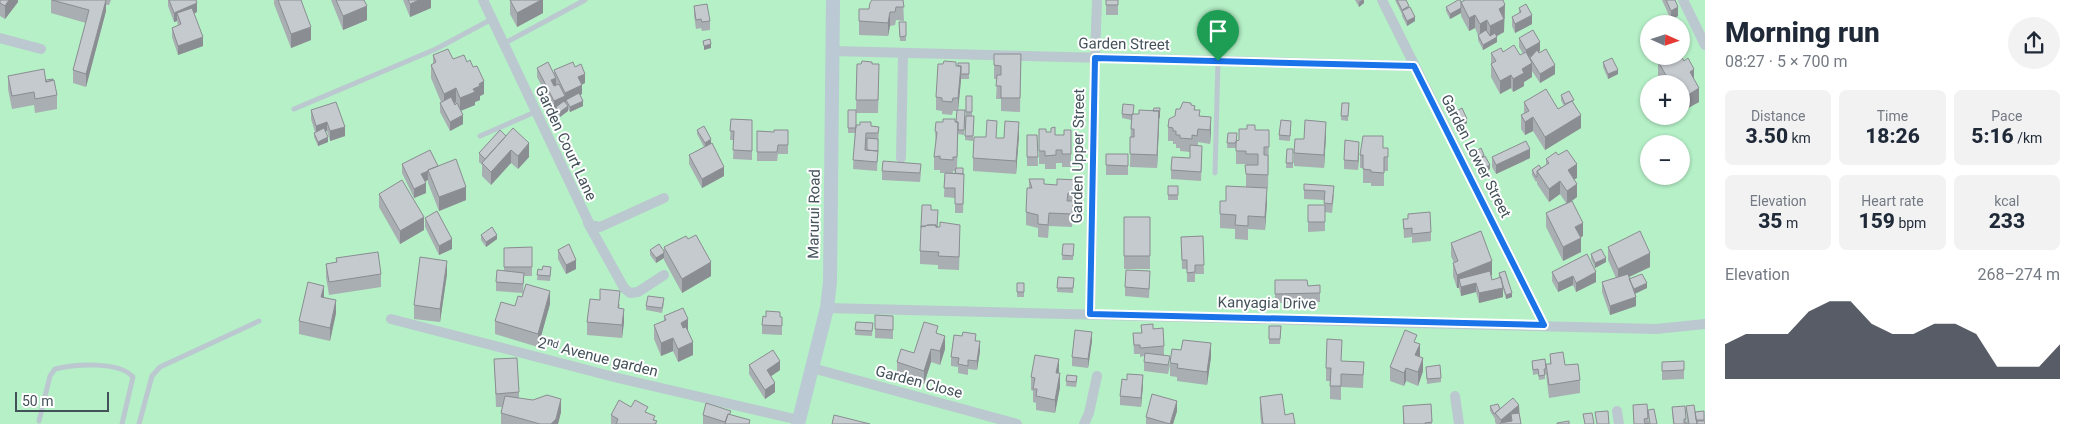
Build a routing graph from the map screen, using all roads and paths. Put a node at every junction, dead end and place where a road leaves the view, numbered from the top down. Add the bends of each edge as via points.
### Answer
1 (483, 0) edge
2 (585, 0) edge
3 (833, 0) edge
4 (1098, 0) edge
5 (1382, 0) edge
6 (1684, 0) edge
7 (492, 19) junction
8 (0, 38) edge
9 (503, 44) junction
10 (1705, 45) edge
11 (41, 49) dead end
12 (833, 51) junction
13 (903, 53) junction
14 (1095, 58) junction
15 (1218, 61) junction
16 (1414, 66) junction
17 (294, 110) dead end
18 (535, 112) junction
19 (480, 136) dead end
20 (901, 158) dead end
21 (1215, 172) dead end
22 (664, 198) dead end
23 (588, 223) junction
24 (664, 275) dead end
25 (827, 308) junction
26 (1090, 314) junction
27 (391, 319) dead end
28 (260, 321) dead end
29 (1705, 324) edge
30 (1544, 325) junction
31 (812, 368) junction
32 (1097, 376) dead end
33 (1455, 396) dead end
34 (1617, 411) dead end
35 (39, 421) dead end
36 (798, 422) edge
37 (122, 424) edge
38 (139, 424) edge
39 (1017, 424) edge
40 (1084, 424) edge
41 (1459, 424) edge
42 (1619, 424) edge

1 - 7 street, Garden Court Lane
2 - 9 lane
3 - 12 street, Marurui Road
4 - 14 street, Garden Upper Street
5 - 16 street, Garden Lower Street
6 - 10 street
7 - 9 street, Garden Court Lane
7 - 17 lane via 436,49
8 - 11 street
9 - 18 street, Garden Court Lane
12 - 13 street, Garden Street
12 - 25 street, Marurui Road
13 - 14 street, Garden Street
13 - 20 street
14 - 15 street, Garden Street
14 - 26 street, Garden Upper Street
15 - 16 street, Garden Street
15 - 21 lane
16 - 30 street, Garden Lower Street
18 - 19 lane
18 - 23 street, Garden Court Lane
22 - 23 street, Garden Court Lane via 600,226
23 - 24 street via 624,288 630,293 638,292
25 - 26 street, Kanyagia Drive
25 - 31 street, Marurui Road
26 - 30 street, Kanyagia Drive
27 - 36 street, 2ⁿᵈ Avenue garden
28 - 38 lane via 160,367 152,376
29 - 30 street, Kanyagia Drive via 1656,329
31 - 36 street, Marurui Road
31 - 39 street, Garden Close
32 - 40 street via 1090,413
33 - 41 street
34 - 42 street
35 - 37 lane via 50,376 55,369 98,365 124,370 133,377

